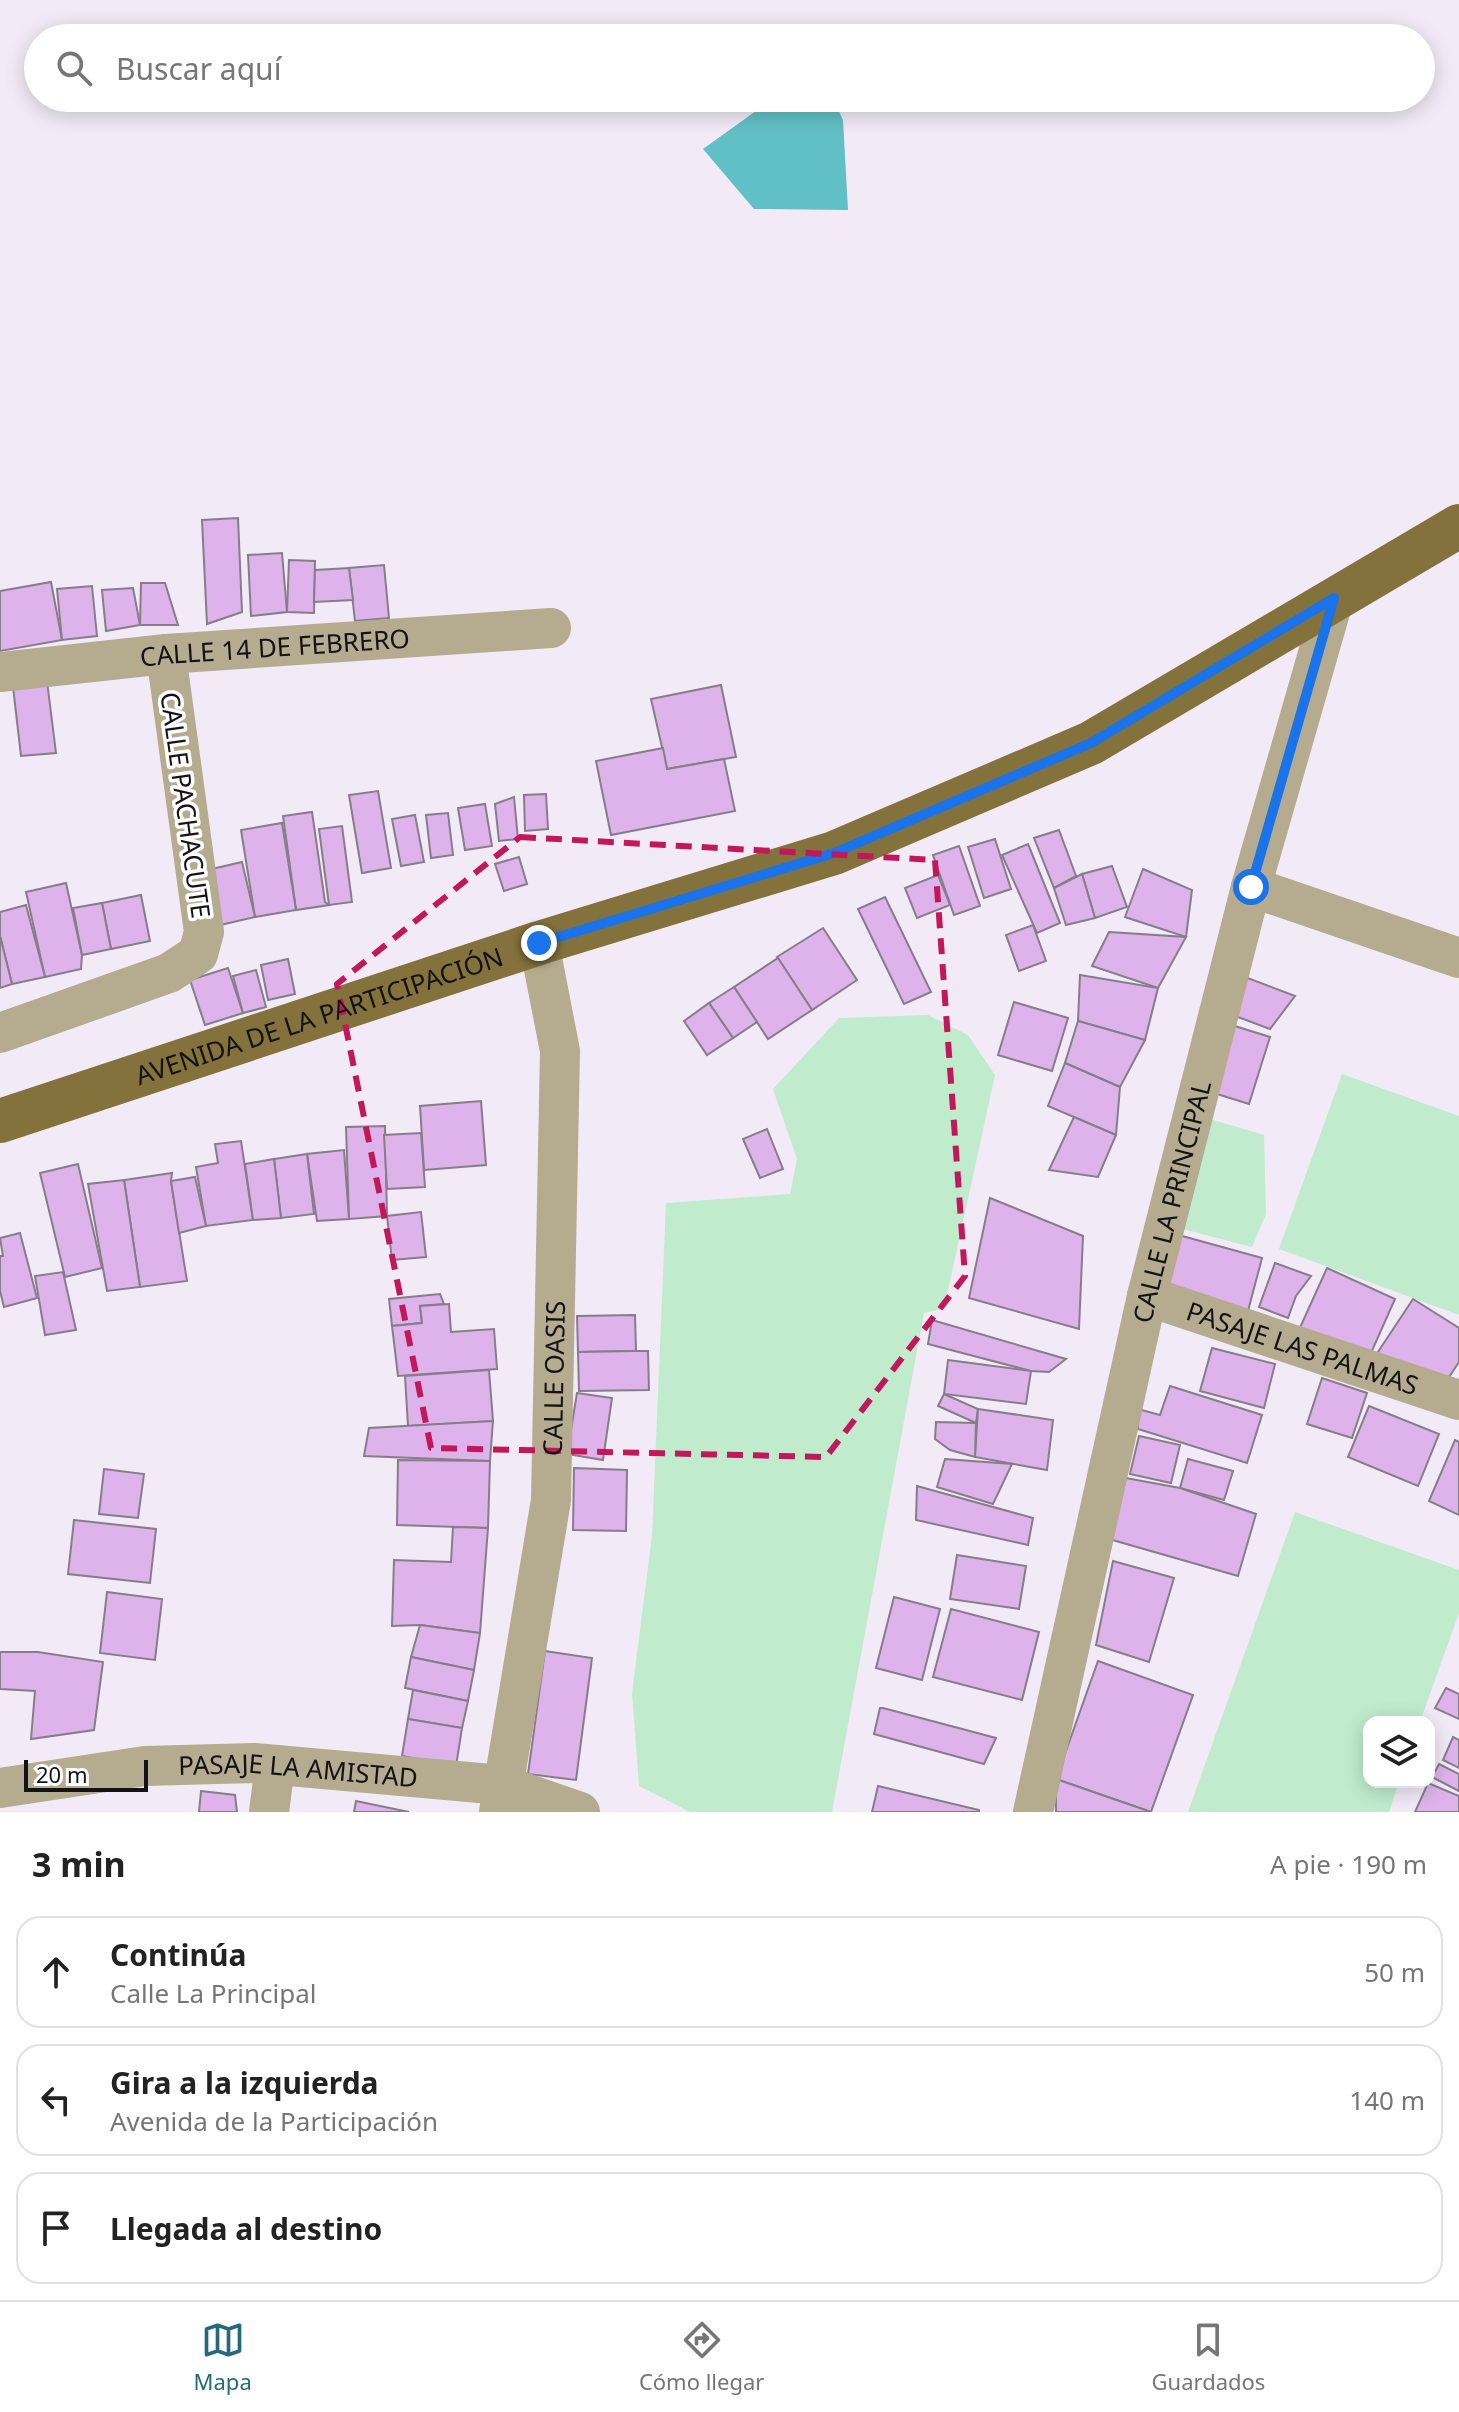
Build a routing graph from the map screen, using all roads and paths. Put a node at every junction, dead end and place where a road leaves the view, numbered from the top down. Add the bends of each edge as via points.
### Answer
1 (1459, 526) edge
2 (1334, 598) junction
3 (551, 628) dead end
4 (166, 654) junction
5 (0, 672) edge
6 (1251, 887) junction
7 (539, 943) junction
8 (1459, 958) edge
9 (0, 1033) edge
10 (0, 1121) edge
11 (1147, 1296) junction
12 (1459, 1400) edge
13 (275, 1765) junction
14 (0, 1788) edge
15 (500, 1799) edge
16 (269, 1812) edge
17 (580, 1812) edge
18 (1033, 1812) edge

1 - 2 main road, AVENIDA DE LA PARTICIPACIÓN
2 - 6 street, CALLE LA PRINCIPAL
2 - 7 main road, AVENIDA DE LA PARTICIPACIÓN via 1091,743 834,853
3 - 4 street, CALLE 14 DE FEBRERO
4 - 5 street, CALLE 14 DE FEBRERO
4 - 9 street, CALLE PACHACUTE via 204,932 198,954 169,973
6 - 8 street
6 - 11 street, CALLE LA PRINCIPAL
7 - 10 main road, AVENIDA DE LA PARTICIPACIÓN
7 - 15 street, CALLE OASIS via 560,1051 551,1500
11 - 12 street, PASAJE LAS PALMAS
11 - 18 street, CALLE LA PRINCIPAL
13 - 14 street, PASAJE LA AMISTAD via 145,1766
13 - 15 street, PASAJE LA AMISTAD
13 - 16 street
15 - 17 street, PASAJE LA AMISTAD

